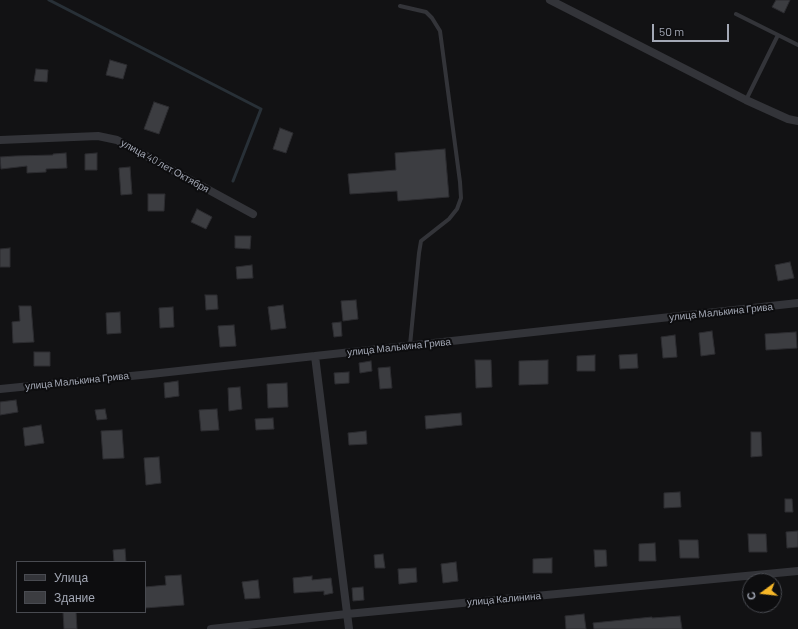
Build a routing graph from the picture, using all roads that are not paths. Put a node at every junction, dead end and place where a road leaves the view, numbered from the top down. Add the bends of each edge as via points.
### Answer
1 (550, 0) edge
2 (400, 6) dead end
3 (736, 14) dead end
4 (778, 36) junction
5 (798, 45) edge
6 (746, 100) junction
7 (798, 121) edge
8 (0, 140) edge
9 (253, 214) dead end
10 (798, 303) edge
11 (410, 346) junction
12 (315, 356) junction
13 (0, 389) edge
14 (798, 571) edge
15 (347, 614) junction
16 (211, 629) edge
17 (349, 629) edge

1 - 6 street
2 - 11 lane via 426,12 440,31 461,198 458,209 449,219 422,241 418,253
3 - 4 lane
4 - 5 lane
4 - 6 lane
6 - 7 street
8 - 9 street, улица 40 лет Октября via 98,136 117,140
10 - 11 street, улица Малькина Грива
11 - 12 street, улица Малькина Грива
12 - 13 street, улица Малькина Грива
12 - 15 street
14 - 15 street, улица Калинина
15 - 16 street, улица Калинина
15 - 17 street

